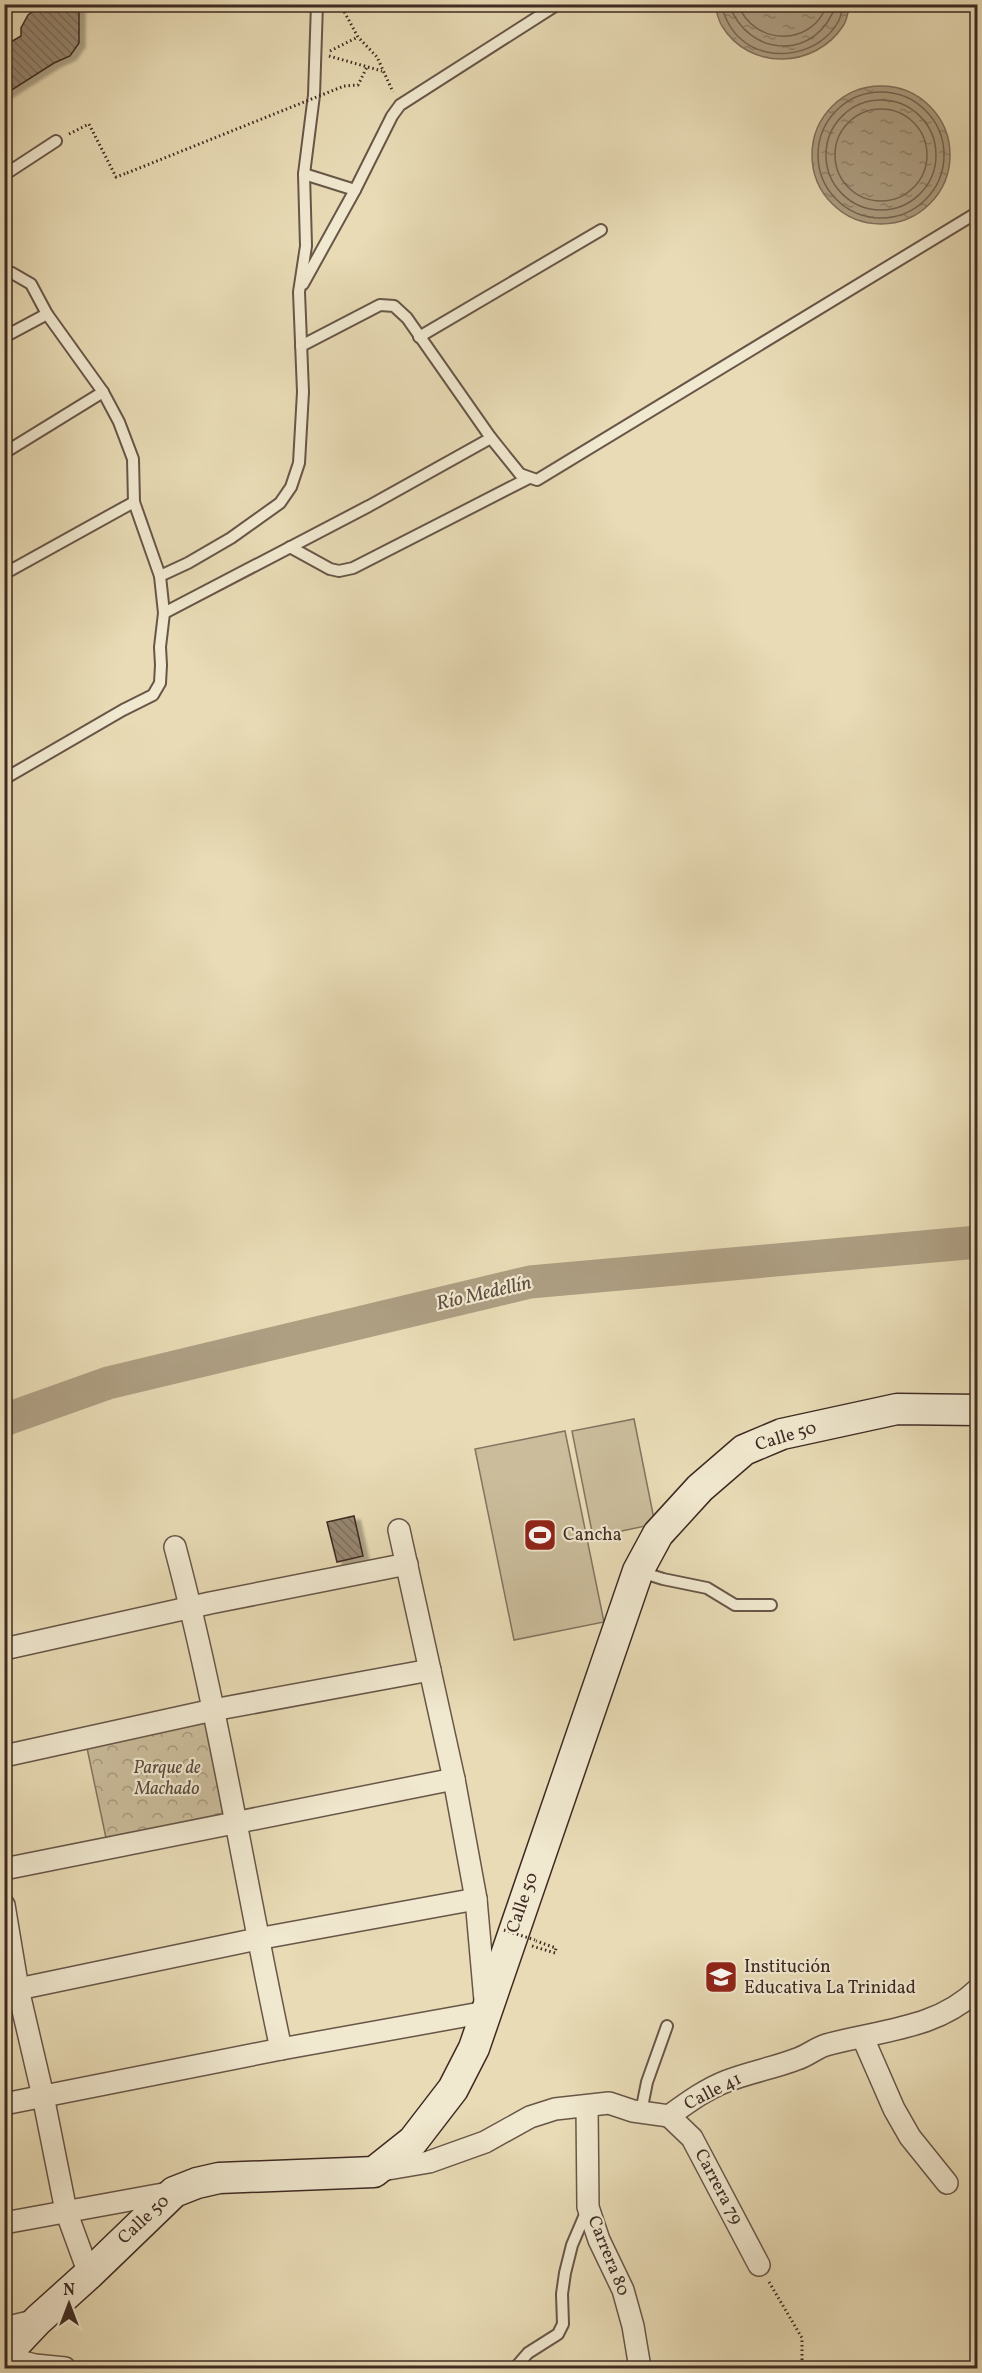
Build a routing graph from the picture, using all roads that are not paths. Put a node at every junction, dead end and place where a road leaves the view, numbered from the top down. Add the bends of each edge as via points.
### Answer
1 (317, 4) edge
2 (558, 4) edge
3 (56, 141) road end
4 (304, 174) junction
5 (4, 176) edge
6 (355, 190) junction
7 (978, 213) edge
8 (601, 230) dead end
9 (4, 272) edge
10 (299, 292) junction
11 (47, 314) junction
12 (4, 337) edge
13 (419, 337) junction
14 (301, 346) junction
15 (103, 392) junction
16 (491, 438) junction
17 (4, 453) edge
18 (529, 478) junction
19 (134, 502) junction
20 (290, 547) junction
21 (4, 574) edge
22 (160, 576) junction
23 (164, 613) junction
24 (4, 779) edge
25 (978, 1410) edge
26 (399, 1530) dead end
27 (175, 1547) dead end
28 (407, 1563) junction
29 (638, 1571) junction
30 (771, 1605) dead end
31 (191, 1607) junction
32 (4, 1649) edge
33 (430, 1670) junction
34 (213, 1710) junction
35 (4, 1756) edge
36 (454, 1779) junction
37 (237, 1824) junction
38 (4, 1869) edge
39 (476, 1899) junction
40 (4, 1905) edge
41 (257, 1940) junction
42 (978, 1989) edge
43 (11, 1990) edge
44 (486, 2012) junction
45 (667, 2026) dead end
46 (863, 2038) junction
47 (281, 2049) junction
48 (43, 2096) junction
49 (4, 2104) edge
50 (587, 2106) junction
51 (641, 2112) junction
52 (669, 2116) junction
53 (374, 2172) junction
54 (947, 2183) dead end
55 (174, 2192) junction
56 (588, 2207) junction
57 (66, 2211) junction
58 (4, 2223) edge
59 (759, 2265) road end
60 (89, 2274) junction
61 (38, 2320) junction
62 (4, 2328) edge
63 (4, 2357) edge
64 (65, 2368) edge
65 (514, 2368) edge
66 (640, 2368) edge

1 - 4 lane via 314,95
2 - 6 lane via 400,105
3 - 5 lane
4 - 6 lane
4 - 10 lane via 306,246
6 - 10 lane
7 - 18 lane via 553,471 537,480
8 - 13 lane
9 - 11 lane via 30,284
10 - 14 lane
11 - 12 lane
11 - 15 lane
13 - 14 lane via 394,306 380,305
13 - 16 lane
14 - 22 lane via 299,453 291,487 280,503 231,538
15 - 17 lane
15 - 19 lane via 133,459
16 - 18 lane via 520,474
16 - 20 lane
18 - 20 lane via 353,568 330,569
19 - 21 lane
19 - 22 lane
20 - 23 lane
22 - 23 lane
23 - 24 lane via 160,683 153,695
25 - 29 main road, Calle 50 via 897,1409 782,1434 744,1450 700,1488 658,1534
26 - 28 street
27 - 31 street
28 - 31 street
28 - 33 street
29 - 30 lane via 706,1588 735,1605
29 - 44 main road, Calle 50
31 - 32 street
31 - 34 street
33 - 34 street
33 - 36 street
34 - 35 street
34 - 37 street
36 - 37 street
36 - 39 street
37 - 38 street
37 - 41 street
39 - 41 street
39 - 44 street
40 - 43 street
41 - 43 street
41 - 47 street
42 - 46 street, Calle 41 via 953,2009 929,2020
43 - 48 street
44 - 47 street
44 - 53 main road, Calle 50 via 474,2048 453,2089 413,2141
45 - 51 lane
46 - 52 street, Calle 41 via 824,2046 799,2059 726,2081
46 - 54 street via 910,2137
47 - 48 street
48 - 49 street
48 - 57 street
50 - 51 street, Calle 41 via 609,2103
50 - 53 street, Calle 41 via 555,2109 530,2117 485,2142 429,2162
50 - 56 street, Carrera 80
51 - 52 street, Calle 41
52 - 59 street, Carrera 79 via 693,2138
53 - 55 main road, Calle 50 via 219,2178
55 - 57 street
55 - 60 main road, Calle 50
56 - 65 lane via 565,2273 563,2324 558,2334 528,2353
56 - 66 street, Carrera 80 via 623,2290
57 - 58 street
57 - 60 street
60 - 61 main road, Calle 50
61 - 62 street
61 - 63 main road, Calle 50
63 - 64 street

